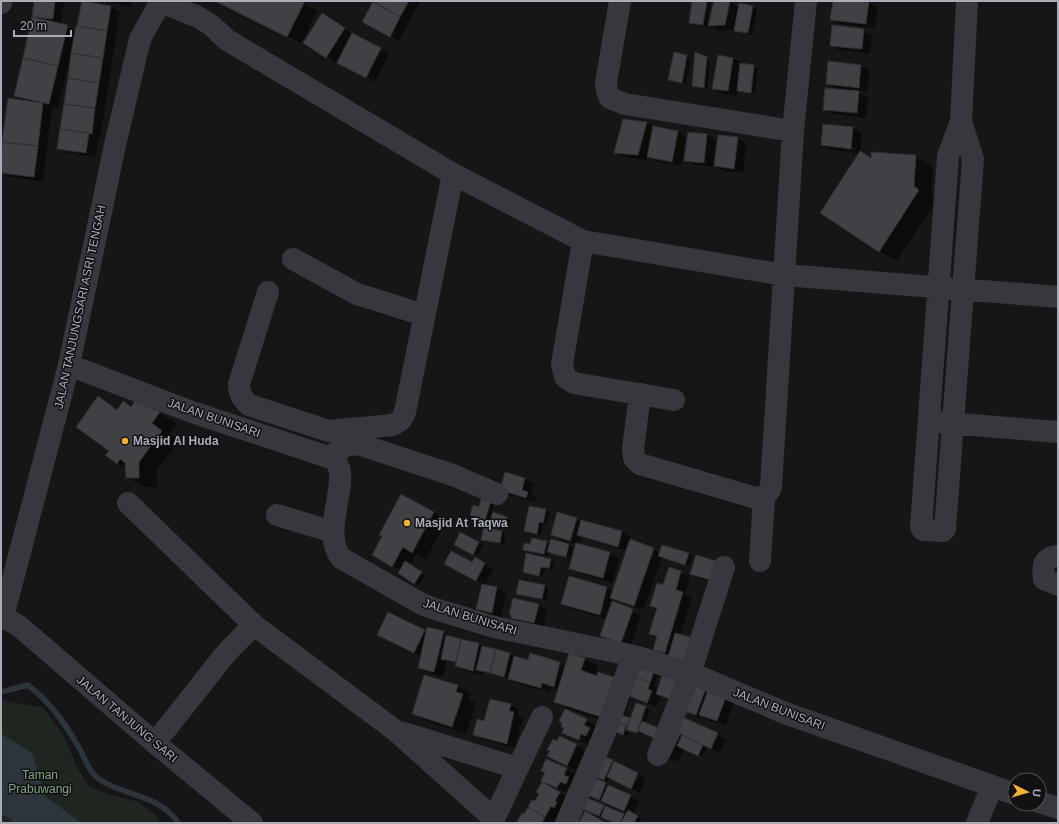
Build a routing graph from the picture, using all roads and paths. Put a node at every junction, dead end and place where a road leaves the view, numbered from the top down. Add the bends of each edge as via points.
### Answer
1 (620, 1) edge
2 (806, 1) edge
3 (967, 1) edge
4 (164, 3) edge
5 (961, 121) junction
6 (794, 131) junction
7 (453, 174) junction
8 (583, 241) junction
9 (292, 259) dead end
10 (784, 275) junction
11 (939, 286) junction
12 (963, 288) junction
13 (268, 292) dead end
14 (1058, 297) edge
15 (424, 315) junction
16 (69, 365) junction
17 (640, 394) junction
18 (674, 400) dead end
19 (929, 422) junction
20 (953, 423) junction
21 (1058, 432) edge
22 (328, 457) junction
23 (497, 494) dead end
24 (764, 497) junction
25 (128, 502) dead end
26 (277, 515) dead end
27 (332, 532) junction
28 (1058, 556) edge
29 (760, 561) dead end
30 (724, 567) dead end
31 (1058, 585) edge
32 (2, 616) edge
33 (254, 625) junction
34 (633, 656) junction
35 (690, 674) junction
36 (542, 717) dead end
37 (396, 731) junction
38 (155, 743) junction
39 (658, 755) dead end
40 (517, 768) junction
41 (992, 786) junction
42 (1007, 791) edge
43 (493, 821) edge
44 (252, 823) edge
45 (566, 823) edge
46 (977, 823) edge

1 - 6 street via 606,83 610,98 626,104
2 - 6 street
3 - 5 street
4 - 7 street via 211,24 226,40
4 - 16 street, JALAN TANJUNGSARI ASRI TENGAH via 140,39
5 - 11 street via 948,156
5 - 12 street via 973,160
6 - 10 street
7 - 8 street
7 - 15 street
8 - 10 street
8 - 17 street via 562,364 565,377 574,383
9 - 15 street via 356,294
10 - 11 street
10 - 24 street via 771,487
11 - 12 street
11 - 19 street
12 - 14 street
12 - 20 street
13 - 15 street via 239,384 239,393 249,405 329,431 393,425 402,420
16 - 22 street, JALAN BUNISARI via 192,412
16 - 32 street, JALAN TANJUNGSARI ASRI TENGAH
17 - 18 street
17 - 24 street via 633,449 634,458 640,464 756,498
19 - 20 street
19 - 20 street via 921,528 933,531 945,529
20 - 21 street
22 - 23 street via 349,444 361,446 453,475
22 - 27 street, JALAN BUNISARI via 336,463 340,474
24 - 29 street
25 - 33 street
26 - 27 street
27 - 34 street, JALAN BUNISARI via 336,551 341,558 420,603 494,627
28 - 31 street via 1045,560 1043,572 1044,579
30 - 35 street
32 - 38 street, JALAN TANJUNG SARI via 19,626
33 - 37 street
33 - 38 street via 227,652
34 - 35 street, JALAN BUNISARI
34 - 45 street via 604,735
35 - 39 street
35 - 41 street, JALAN BUNISARI via 785,714
36 - 40 street
37 - 40 street
37 - 43 street
38 - 44 street, JALAN TANJUNG SARI
40 - 43 street
41 - 42 street, JALAN BUNISARI
41 - 46 street

